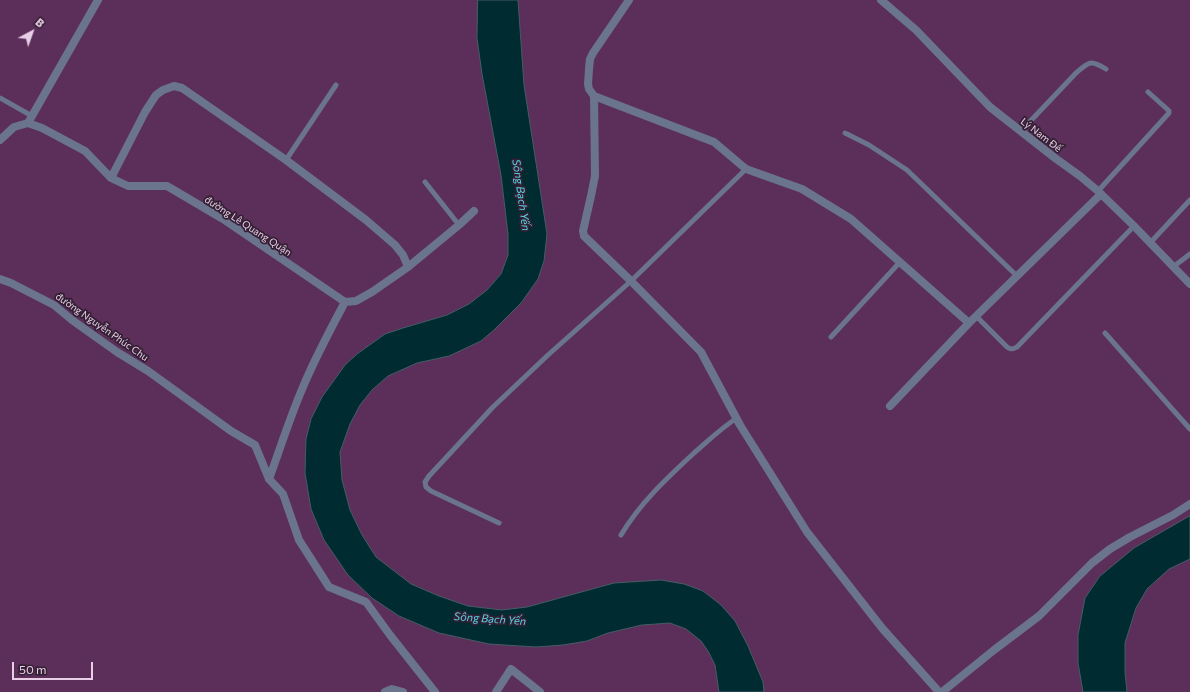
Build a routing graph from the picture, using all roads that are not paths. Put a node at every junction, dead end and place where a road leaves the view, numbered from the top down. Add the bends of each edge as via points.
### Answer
1 (98, 0) edge
2 (630, 0) edge
3 (881, 0) edge
4 (1106, 69) dead end
5 (336, 86) dead end
6 (1148, 92) dead end
7 (594, 96) junction
8 (0, 98) edge
9 (30, 119) junction
10 (1021, 131) junction
11 (845, 133) dead end
12 (0, 140) edge
13 (286, 160) junction
14 (746, 169) junction
15 (111, 178) junction
16 (425, 182) dead end
17 (1100, 193) junction
18 (1190, 200) edge
19 (474, 211) dead end
20 (459, 225) junction
21 (1134, 226) junction
22 (1150, 243) junction
23 (1190, 254) edge
24 (900, 262) junction
25 (408, 267) junction
26 (1173, 267) junction
27 (1017, 276) junction
28 (0, 279) edge
29 (631, 281) junction
30 (1190, 284) edge
31 (345, 302) junction
32 (976, 316) junction
33 (969, 323) junction
34 (1105, 333) dead end
35 (831, 337) dead end
36 (890, 406) dead end
37 (737, 418) junction
38 (1190, 429) edge
39 (269, 480) junction
40 (1190, 504) edge
41 (499, 523) dead end
42 (621, 535) dead end
43 (386, 692) edge
44 (403, 692) edge
45 (435, 692) edge
46 (496, 692) edge
47 (540, 692) edge
48 (939, 692) edge
49 (942, 692) edge

1 - 9 street
2 - 7 street via 590,59 588,84
3 - 10 street, Lý Nam Đế via 916,30 990,107
4 - 10 lane via 1092,62 1086,65
5 - 13 lane
6 - 17 lane via 1169,111 1168,114
7 - 14 street via 714,142
7 - 29 street via 595,176 583,234
8 - 9 lane
9 - 12 street via 14,127
9 - 15 street, đường Lê Quang Quận via 85,151
10 - 17 street, Lý Nam Đế
11 - 27 lane via 907,170
13 - 15 street via 190,92 174,86 156,95
13 - 25 street via 395,245
14 - 24 street via 802,189 851,219
14 - 29 lane
15 - 31 street, đường Lê Quang Quận via 128,186 167,186 223,219
16 - 20 lane
17 - 21 street, Lý Nam Đế
17 - 27 street
18 - 22 lane
19 - 20 street
20 - 25 street
21 - 22 street, Lý Nam Đế
21 - 32 lane via 1018,347 1010,349
22 - 26 street, Lý Nam Đế
23 - 26 lane
24 - 33 street
24 - 35 lane
25 - 31 street via 372,292
26 - 30 street, Lý Nam Đế
27 - 32 street
28 - 39 street, đường Nguyễn Phúc Chu via 54,305 231,431 255,444
29 - 37 street via 702,352
29 - 41 lane via 498,402 425,482 431,491
31 - 39 street via 304,385
32 - 33 street
33 - 36 street
34 - 38 lane
37 - 42 lane via 715,434 658,487
37 - 48 street via 807,532 882,628
39 - 45 street via 283,494 299,540 329,587 366,602
40 - 49 street via 1110,549 1092,563 1039,616
43 - 44 street via 392,689
46 - 47 street via 511,670

